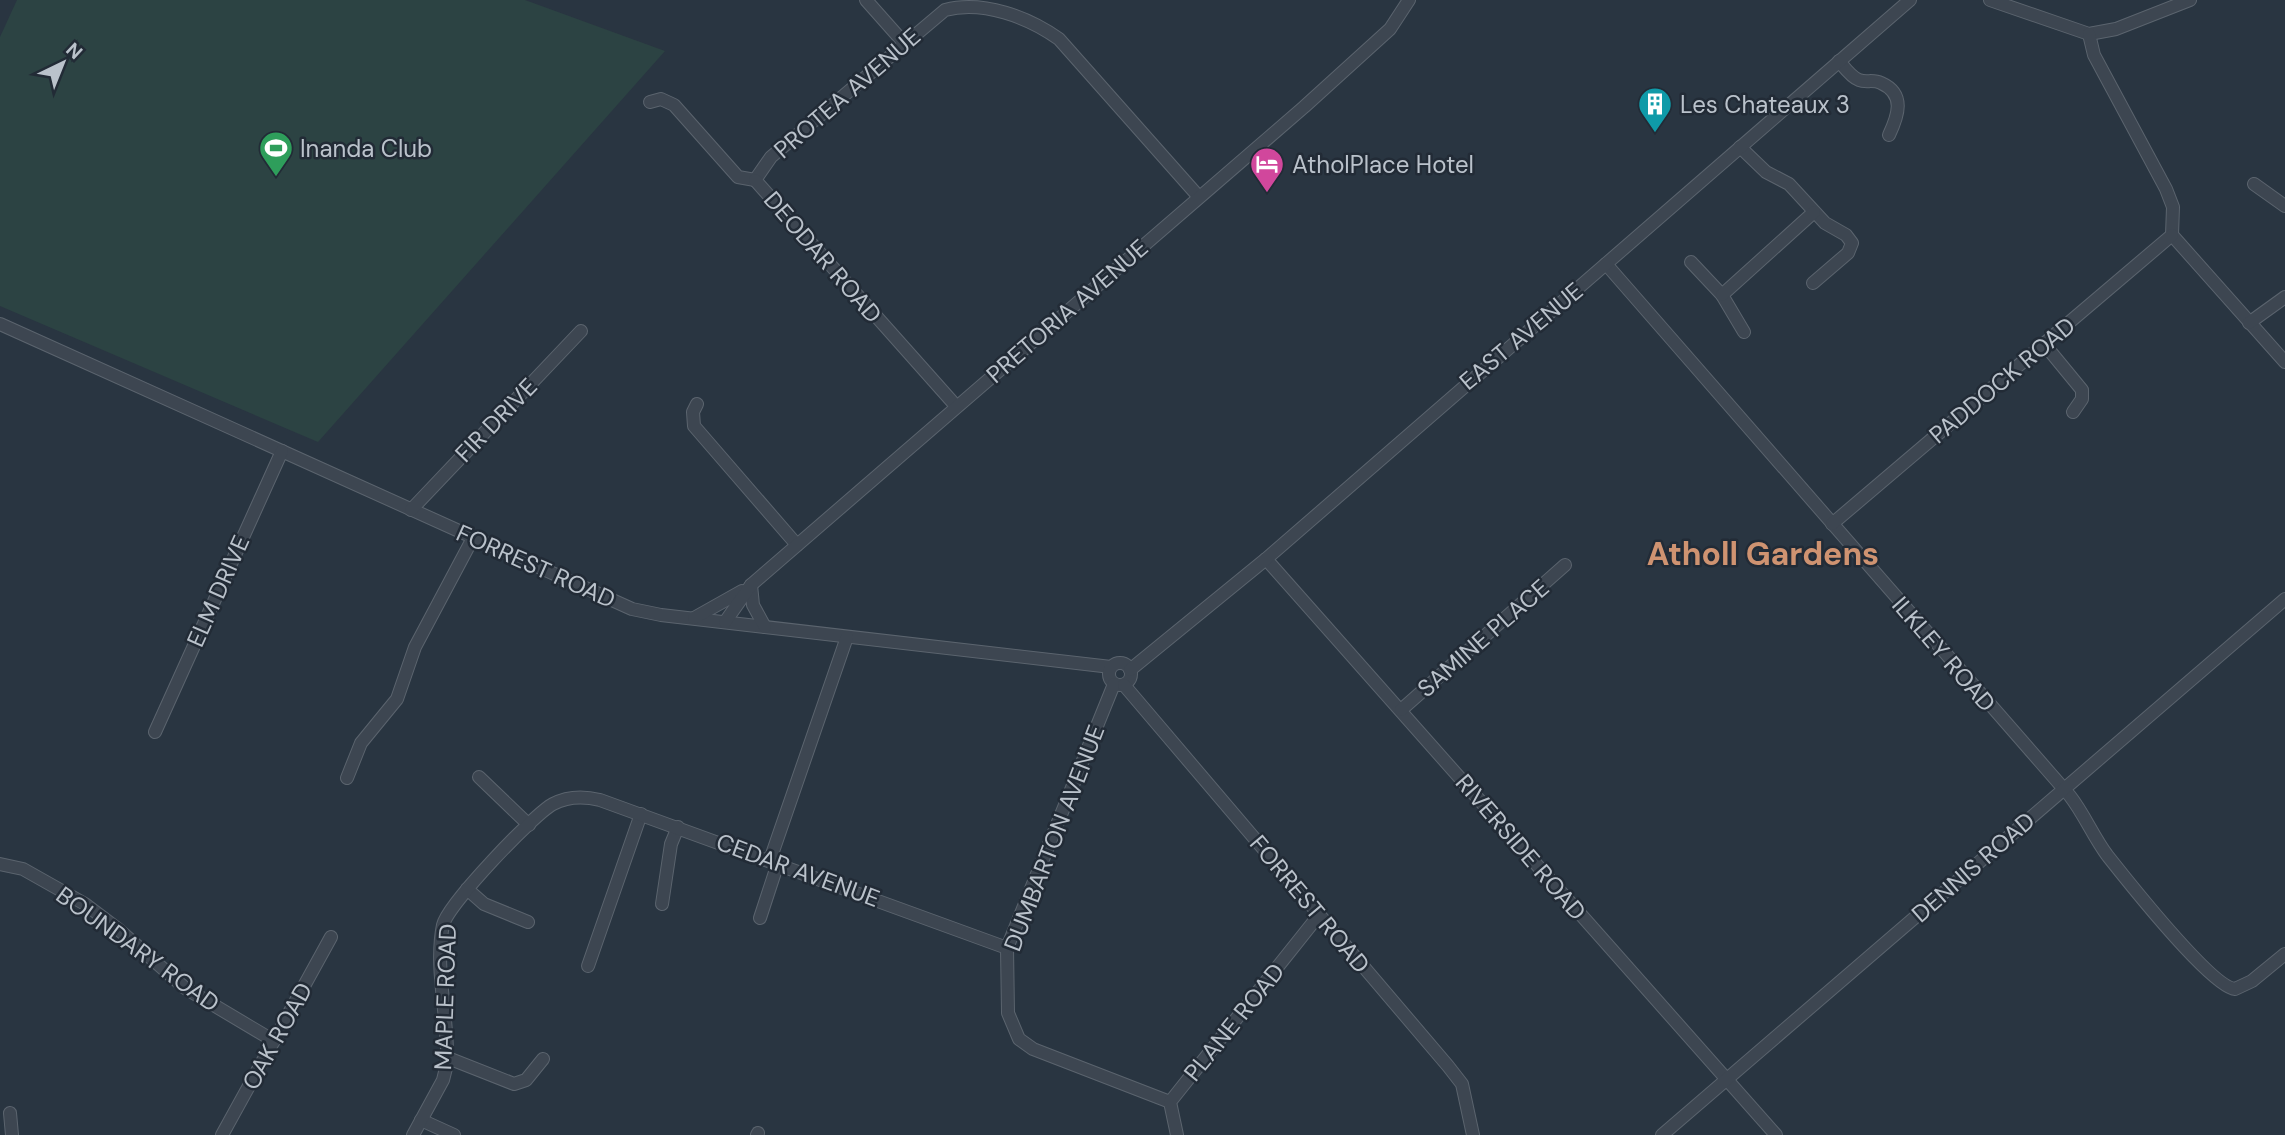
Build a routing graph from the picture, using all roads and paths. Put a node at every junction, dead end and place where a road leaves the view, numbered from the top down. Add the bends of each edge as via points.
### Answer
1 (866, 0) edge
2 (1409, 0) edge
3 (1910, 0) edge
4 (1990, 0) edge
5 (2190, 0) edge
6 (2089, 34) junction
7 (905, 44) junction
8 (1839, 61) junction
9 (650, 102) dead end
10 (1889, 135) dead end
11 (1740, 147) junction
12 (755, 180) junction
13 (2254, 184) dead end
14 (1199, 197) junction
15 (2285, 206) edge
16 (1814, 212) junction
17 (2172, 235) junction
18 (1691, 262) dead end
19 (1606, 264) junction
20 (1813, 282) dead end
21 (1722, 295) junction
22 (2285, 297) edge
23 (2249, 323) junction
24 (0, 324) edge
25 (581, 331) dead end
26 (1744, 332) dead end
27 (2045, 345) junction
28 (2285, 362) edge
29 (697, 404) dead end
30 (956, 406) junction
31 (2073, 412) dead end
32 (282, 451) junction
33 (411, 510) junction
34 (1832, 524) junction
35 (473, 538) junction
36 (797, 545) junction
37 (1266, 559) junction
38 (1565, 565) dead end
39 (751, 585) junction
40 (2285, 599) edge
41 (694, 618) junction
42 (725, 622) junction
43 (765, 627) junction
44 (847, 637) junction
45 (1111, 667) junction
46 (1130, 670) junction
47 (1119, 685) junction
48 (1401, 710) junction
49 (155, 732) dead end
50 (479, 777) dead end
51 (347, 778) dead end
52 (2063, 789) junction
53 (587, 797) joint
54 (641, 814) junction
55 (530, 825) junction
56 (678, 827) junction
57 (774, 862) junction
58 (0, 864) edge
59 (467, 889) junction
60 (662, 904) dead end
61 (1319, 915) junction
62 (760, 918) dead end
63 (528, 922) dead end
64 (331, 937) dead end
65 (1007, 948) junction
66 (2285, 954) edge
67 (588, 966) dead end
68 (274, 1041) junction
69 (448, 1058) junction
70 (543, 1059) dead end
71 (1725, 1079) junction
72 (1170, 1102) junction
73 (10, 1113) dead end
74 (421, 1120) junction
75 (12, 1135) edge
76 (222, 1135) edge
77 (413, 1135) edge
78 (454, 1135) edge
79 (1177, 1135) edge
80 (1473, 1135) edge
81 (1662, 1135) edge
82 (1776, 1135) edge

1 - 7 street
2 - 14 street, PRETORIA AVENUE via 1378,41
3 - 8 street, EAST AVENUE
4 - 6 street
5 - 6 street via 2116,29
6 - 17 street via 2097,62 2170,200
7 - 12 street, PROTEA AVENUE via 771,157
7 - 14 street, PROTEA AVENUE via 945,10 960,4 980,4 1030,20 1073,52
8 - 10 street via 1857,80 1882,83 1895,96 1899,115
8 - 11 street, EAST AVENUE
9 - 12 street, DEODAR ROAD via 661,99 674,105 738,177
11 - 16 street via 1766,172 1789,184
11 - 19 street, EAST AVENUE
12 - 30 street, DEODAR ROAD
13 - 15 street
14 - 30 street, PRETORIA AVENUE
16 - 20 street via 1852,243 1848,253
16 - 21 street
17 - 23 street
17 - 27 street, PADDOCK ROAD
18 - 21 street
19 - 34 street, ILKLEY ROAD
19 - 37 street, EAST AVENUE
21 - 26 street
22 - 23 street
23 - 28 street
24 - 32 street, FORREST ROAD
25 - 33 street, FIR DRIVE
27 - 31 street via 2082,390
27 - 34 street, PADDOCK ROAD
29 - 36 street via 694,426
30 - 36 street, PRETORIA AVENUE
32 - 33 street, FORREST ROAD
32 - 49 street, ELM DRIVE
33 - 35 street, FORREST ROAD
34 - 52 street, ILKLEY ROAD
35 - 41 street, FORREST ROAD via 625,606
35 - 51 street via 415,647 397,699 361,743
36 - 39 street, PRETORIA AVENUE
37 - 46 street, EAST AVENUE
37 - 48 street, RIVERSIDE ROAD
38 - 48 street, SAMINE PLACE
39 - 41 street
39 - 42 street, PRETORIA AVENUE
39 - 43 street via 753,605
40 - 52 street, DENNIS ROAD
41 - 42 street, FORREST ROAD
42 - 43 street, FORREST ROAD
43 - 44 street, FORREST ROAD
44 - 45 street, FORREST ROAD
44 - 57 street
45 - 46 street via 1120,663
45 - 47 street via 1109,676
46 - 47 street via 1130,679
47 - 61 street, FORREST ROAD
47 - 65 street, DUMBARTON AVENUE
48 - 71 street, RIVERSIDE ROAD
50 - 55 street
52 - 66 street, ILKLEY ROAD via 2106,854 2221,983 2235,989 2245,985
52 - 71 street, DENNIS ROAD
53 - 54 street, CEDAR AVENUE
53 - 55 street, MAPLE ROAD via 557,802
54 - 56 street, CEDAR AVENUE
54 - 67 street
55 - 59 street, MAPLE ROAD
56 - 57 street, CEDAR AVENUE
56 - 60 street
57 - 62 street
57 - 65 street, CEDAR AVENUE
58 - 68 street, BOUNDARY ROAD via 23,869 85,904 185,988
59 - 63 street via 484,904
59 - 69 street, MAPLE ROAD via 451,907 443,929
61 - 72 street, PLANE ROAD
61 - 80 street, FORREST ROAD via 1462,1084
64 - 68 street, OAK ROAD
65 - 72 street, DUMBARTON AVENUE via 1008,1013 1019,1039 1033,1049
68 - 76 street, OAK ROAD
69 - 70 street via 514,1084 526,1080
69 - 74 street, MAPLE ROAD via 443,1080
71 - 81 street, DENNIS ROAD
71 - 82 street, RIVERSIDE ROAD
72 - 79 street, PLANE ROAD
73 - 75 street
74 - 77 street, MAPLE ROAD
74 - 78 street

